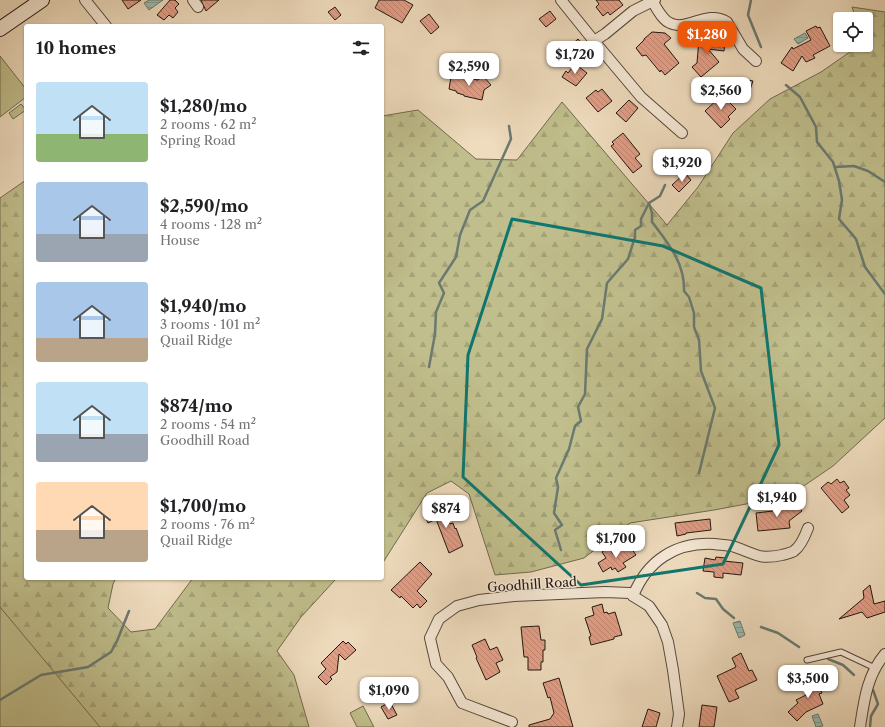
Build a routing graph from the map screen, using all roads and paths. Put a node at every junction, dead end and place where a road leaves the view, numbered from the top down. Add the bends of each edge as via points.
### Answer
1 (42, 0) edge
2 (85, 0) edge
3 (561, 0) edge
4 (653, 1) edge
5 (104, 24) edge
6 (0, 29) edge
7 (594, 41) junction
8 (756, 61) dead end
9 (682, 133) dead end
10 (808, 528) dead end
11 (633, 596) junction
12 (885, 654) edge
13 (807, 660) dead end
14 (875, 668) junction
15 (512, 722) dead end
16 (677, 727) edge
17 (860, 727) edge

1 - 6 street
2 - 5 street
3 - 7 street
4 - 7 street via 634,11
4 - 8 street via 668,23 674,25 705,18 723,19 744,49
7 - 9 street via 642,97
10 - 11 street via 793,552 772,557 761,557 734,546 685,546 648,569
11 - 15 street, Goodhill Road via 630,593 605,592 479,600 457,606 439,618 430,638 436,664 448,677 462,703
11 - 16 street, Goodhill Road via 649,606 662,625 668,642 679,714
12 - 14 street
13 - 14 lane via 841,652
14 - 17 street via 863,703

